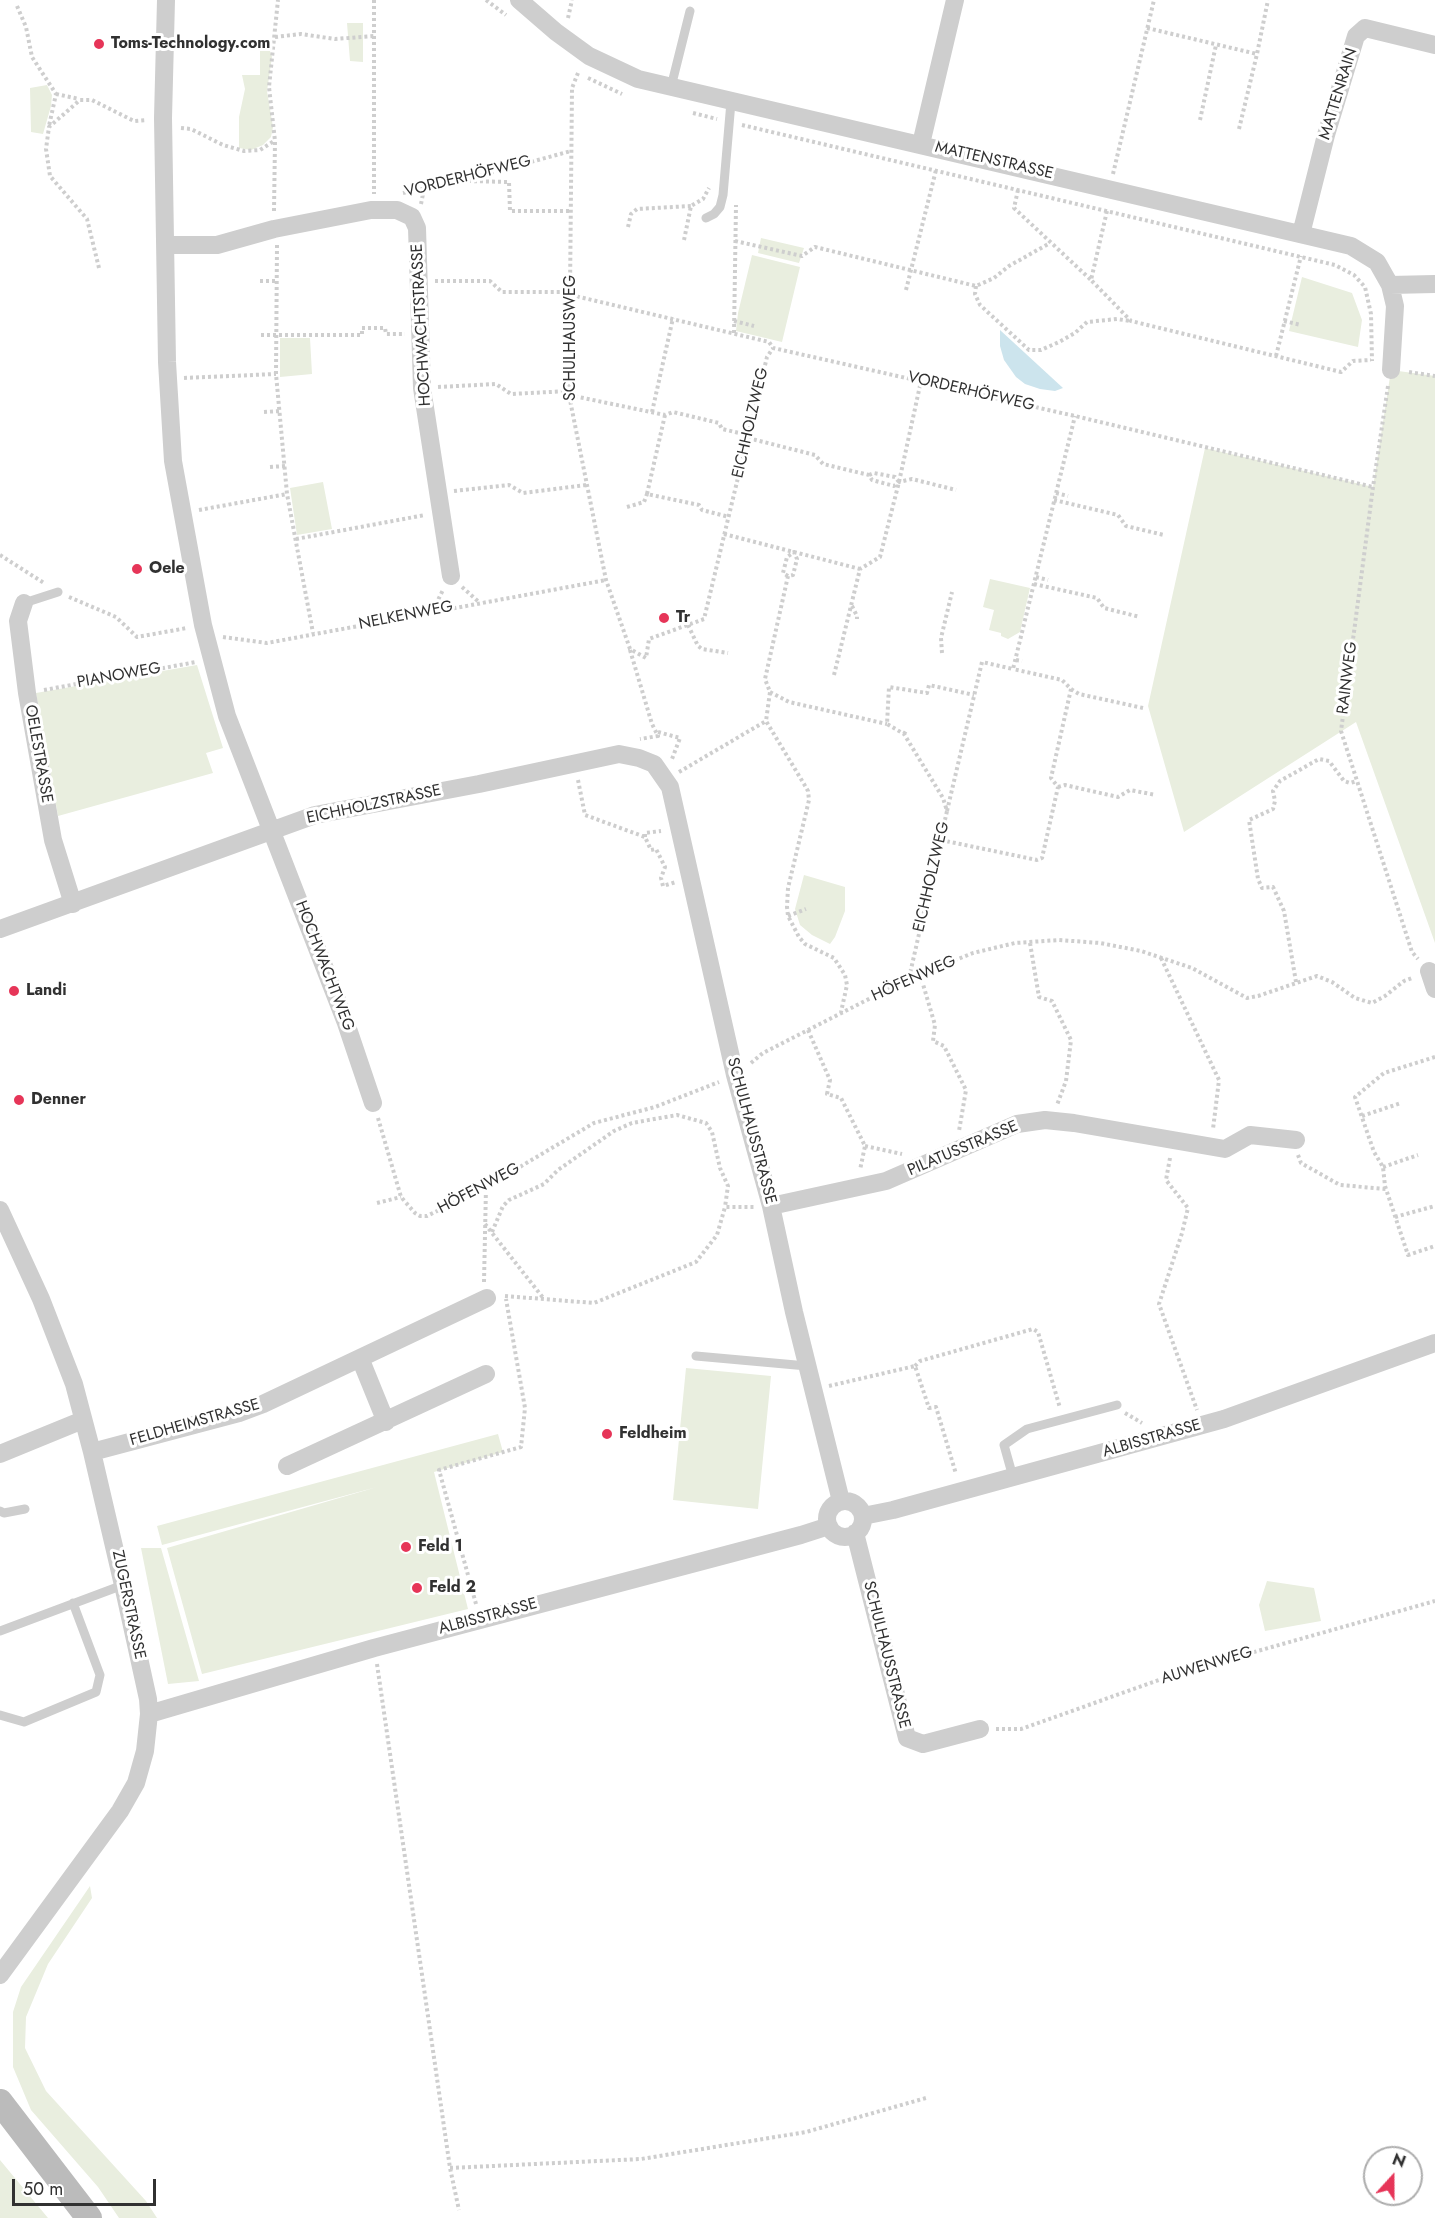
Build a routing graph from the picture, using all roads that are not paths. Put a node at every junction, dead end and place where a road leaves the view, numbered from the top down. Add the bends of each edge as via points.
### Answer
1 (166, 0) edge
2 (519, 0) edge
3 (955, 0) edge
4 (690, 11) dead end
5 (1435, 45) edge
6 (671, 87) junction
7 (731, 102) junction
8 (921, 144) junction
9 (706, 219) dead end
10 (1300, 234) junction
11 (166, 245) junction
12 (1435, 284) edge
13 (1390, 285) junction
14 (1391, 370) road end
15 (451, 576) dead end
16 (58, 592) road end
17 (24, 603) joint
18 (654, 764) joint
19 (271, 831) junction
20 (73, 903) junction
21 (0, 929) edge
22 (373, 1103) road end
23 (1296, 1140) dead end
24 (771, 1206) junction
25 (0, 1210) edge
26 (487, 1298) road end
27 (1435, 1343) edge
28 (696, 1356) dead end
29 (360, 1358) junction
30 (807, 1366) junction
31 (486, 1374) dead end
32 (1115, 1405) road end
33 (83, 1420) junction
34 (386, 1422) junction
35 (92, 1452) junction
36 (0, 1454) edge
37 (287, 1466) dead end
38 (1013, 1477) junction
39 (841, 1501) junction
40 (25, 1509) dead end
41 (0, 1511) edge
42 (863, 1516) junction
43 (829, 1526) junction
44 (855, 1533) junction
45 (123, 1586) junction
46 (74, 1604) junction
47 (0, 1631) edge
48 (149, 1714) junction
49 (0, 1715) edge
50 (980, 1729) road end
51 (0, 1975) edge
52 (0, 2102) edge
53 (89, 2218) edge

1 - 11 street
2 - 6 street, MATTENSTRASSE via 589,56 638,79
3 - 8 street
4 - 6 lane
5 - 10 street, MATTENRAIN via 1365,28 1356,36
6 - 7 street, MATTENSTRASSE
7 - 8 street, MATTENSTRASSE
7 - 9 lane via 720,207
8 - 10 street, MATTENSTRASSE
10 - 13 street, MATTENSTRASSE via 1351,246 1377,262
11 - 15 street, HOCHWACHTSTRASSE via 217,245 373,205 412,217 417,228 422,388
11 - 19 street via 168,379 173,461 182,513 204,630 227,716
12 - 13 street
13 - 14 street, MATTENSTRASSE via 1395,306
16 - 17 lane
17 - 20 street, OELESTRASSE via 18,621 27,693 53,840
18 - 19 street, EICHHOLZSTRASSE via 619,754 315,815
18 - 24 street, SCHULHAUSSTRASSE via 670,787 735,1075
19 - 20 street, EICHHOLZSTRASSE
19 - 22 street, HOCHWACHTWEG
20 - 21 street, EICHHOLZSTRASSE
23 - 24 street, PILATUSSTRASSE via 1250,1135 1225,1149 1074,1123 1017,1124 886,1181
24 - 30 street, SCHULHAUSSTRASSE
25 - 33 street, ZUGERSTRASSE via 41,1299 74,1384
26 - 29 street, FELDHEIMSTRASSE
27 - 38 street, ALBISSTRASSE via 1202,1425
28 - 30 lane
29 - 34 street
29 - 35 street, FELDHEIMSTRASSE via 239,1413
30 - 39 street, SCHULHAUSSTRASSE
31 - 34 street
32 - 38 lane via 1027,1429 1004,1445
33 - 35 street, ZUGERSTRASSE
33 - 36 street
34 - 37 street
35 - 45 street, ZUGERSTRASSE
38 - 42 street, ALBISSTRASSE
39 - 42 street via 854,1503
39 - 43 street via 829,1511
40 - 41 lane
42 - 44 street via 862,1526
43 - 44 street via 838,1536
43 - 48 street, ALBISSTRASSE via 374,1648
44 - 50 street, SCHULHAUSSTRASSE via 907,1738 923,1744
45 - 46 lane
45 - 48 street, ZUGERSTRASSE
46 - 47 lane
46 - 49 lane via 100,1675 96,1692 24,1722
48 - 51 street, ZUGERSTRASSE via 136,1783 120,1811
52 - 53 street

